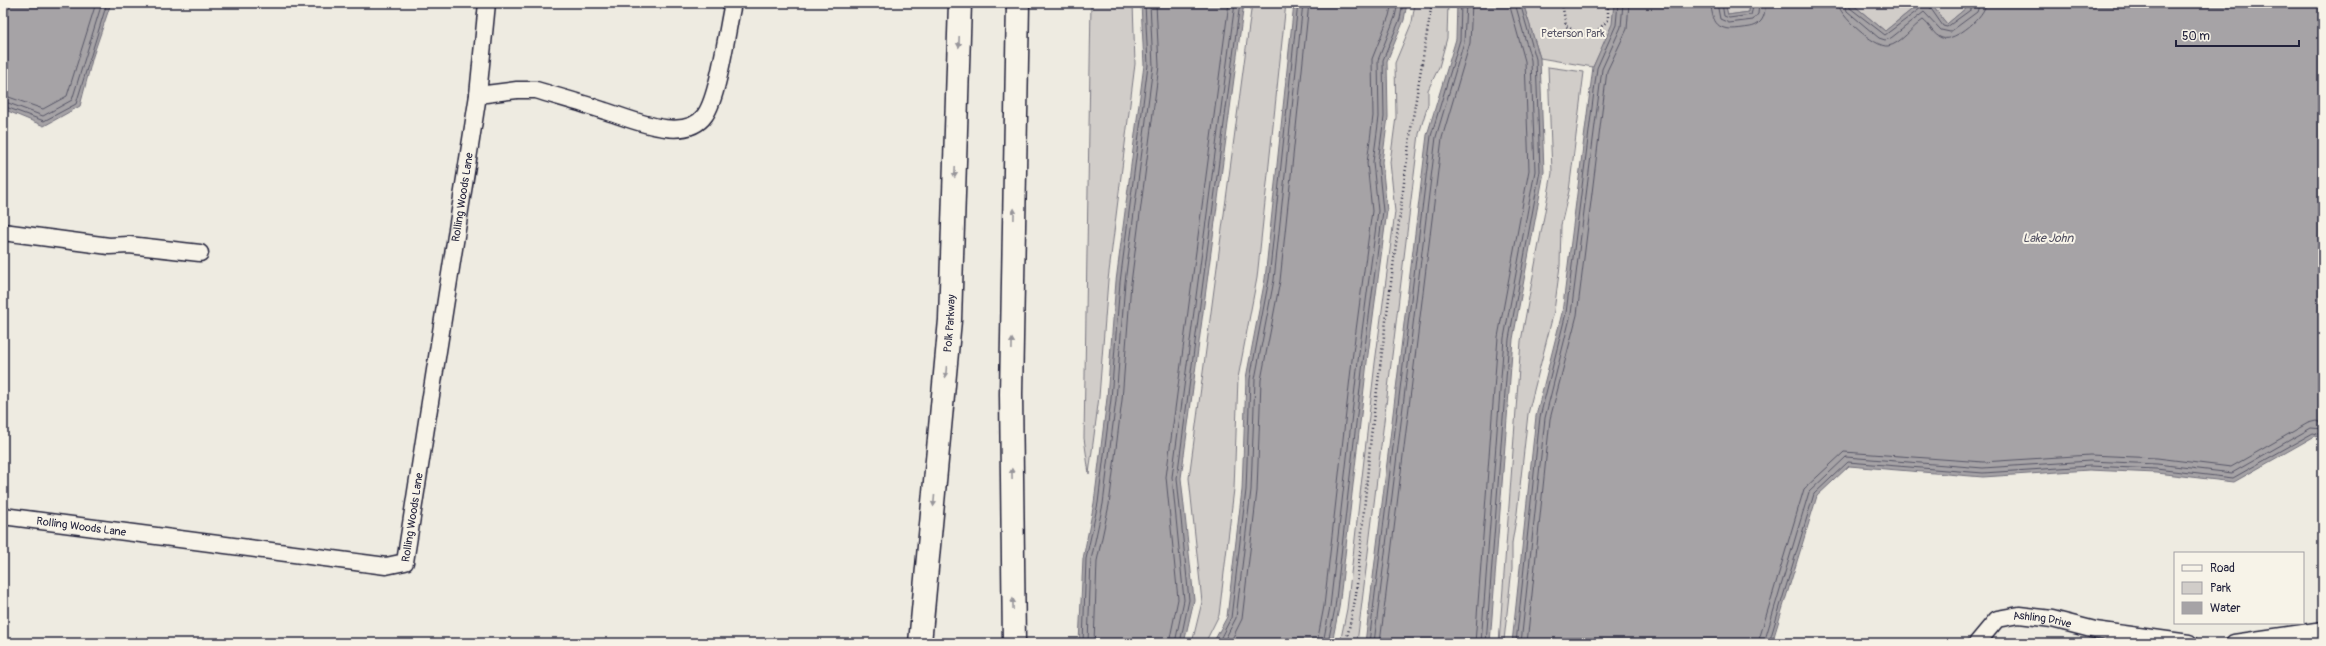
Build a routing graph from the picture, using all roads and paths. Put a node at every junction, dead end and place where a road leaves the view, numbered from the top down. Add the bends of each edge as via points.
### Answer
1 (487, 3) edge
2 (733, 3) edge
3 (960, 3) edge
4 (1018, 3) edge
5 (1432, 3) edge
6 (1562, 3) edge
7 (1608, 3) edge
8 (478, 95) junction
9 (3, 232) edge
10 (200, 253) dead end
11 (3, 516) edge
12 (2323, 630) edge
13 (920, 643) edge
14 (1014, 643) edge
15 (1346, 643) edge
16 (1977, 643) edge
17 (2189, 643) edge
18 (2234, 643) edge

1 - 8 street, Rolling Woods Lane
2 - 8 street via 713,95 705,115 693,125 676,129 647,126 536,90
3 -> 13 highway, Polk Parkway via 950,320
14 -> 4 highway via 1011,394
5 - 15 path via 1411,129 1371,436 1356,595
6 - 7 path via 1566,26 1581,36 1596,32 1608,20
8 - 11 street, Rolling Woods Lane via 405,562 386,566
9 - 10 street via 109,246 129,245
12 - 18 street
16 - 17 street, Ashling Drive via 1997,619 2019,615 2052,619 2095,630

